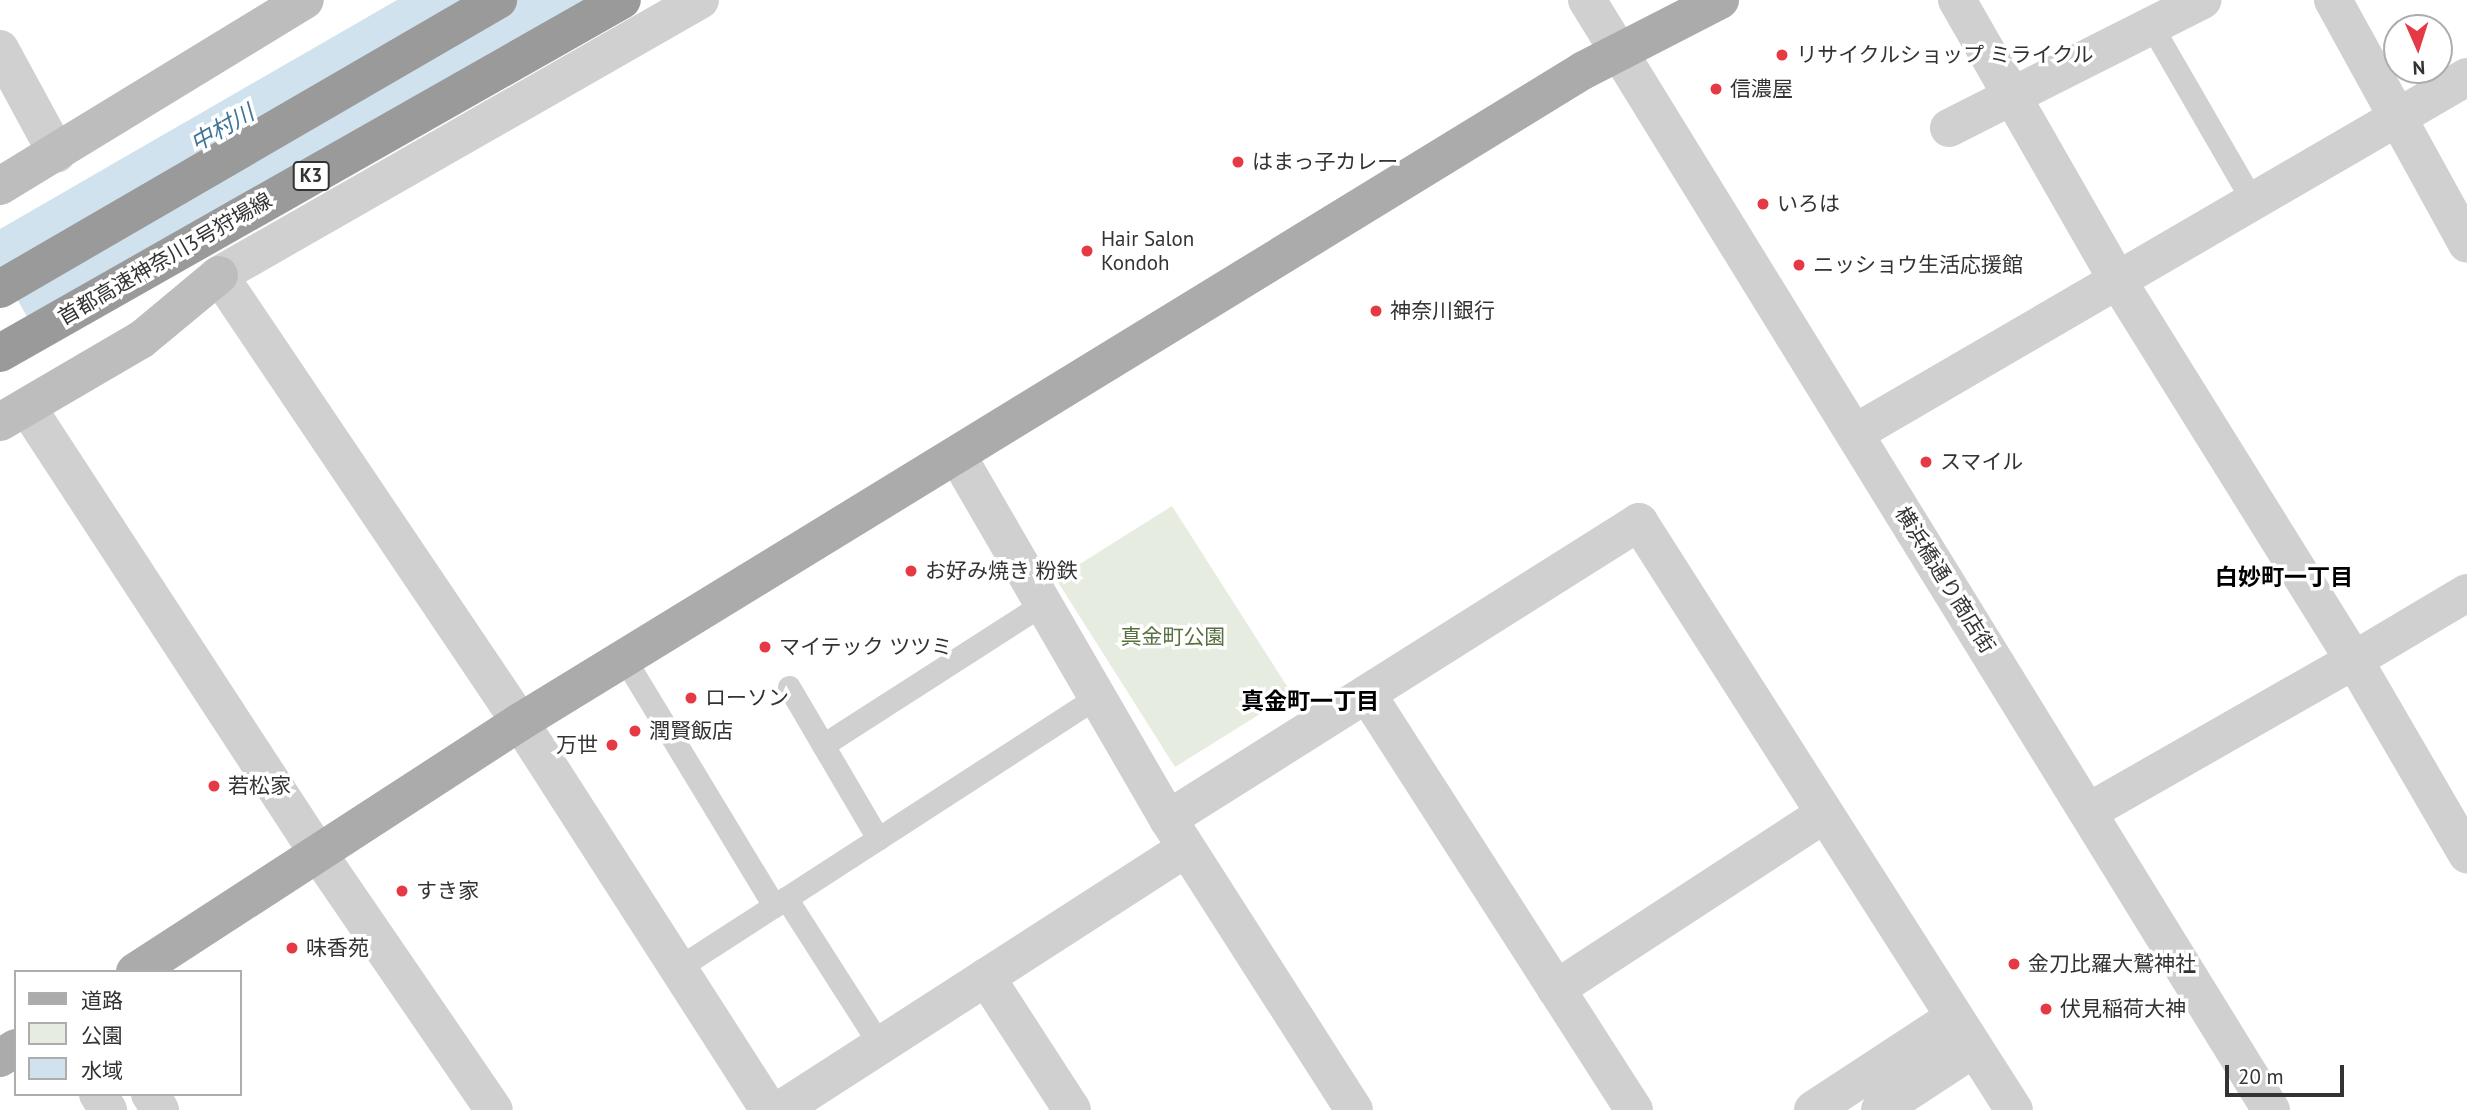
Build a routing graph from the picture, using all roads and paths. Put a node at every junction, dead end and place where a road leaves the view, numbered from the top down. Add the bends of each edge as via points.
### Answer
1 (305, 0) edge
2 (498, 0) edge
3 (622, 0) edge
4 (700, 0) edge
5 (1587, 0) edge
6 (1720, 0) edge
7 (1957, 0) edge
8 (2202, 0) edge
9 (2333, 0) edge
10 (2151, 25) junction
11 (0, 49) edge
12 (1617, 52) junction
13 (2467, 77) edge
14 (2007, 94) junction
15 (2400, 118) junction
16 (1949, 128) dead end
17 (58, 154) junction
18 (0, 186) edge
19 (2253, 201) junction
20 (2464, 229) edge
21 (219, 275) junction
22 (2116, 278) junction
23 (0, 289) edge
24 (0, 353) edge
25 (13, 415) edge
26 (1856, 433) junction
27 (957, 455) junction
28 (2467, 593) edge
29 (1043, 604) junction
30 (624, 659) junction
31 (2354, 660) junction
32 (789, 687) dead end
33 (1367, 694) junction
34 (1097, 697) junction
35 (520, 722) junction
36 (823, 745) junction
37 (2088, 812) junction
38 (1824, 814) junction
39 (1177, 833) junction
40 (878, 839) junction
41 (318, 853) junction
42 (2467, 854) edge
43 (780, 902) junction
44 (678, 968) junction
45 (138, 970) edge
46 (986, 977) junction
47 (1556, 989) junction
48 (1963, 1033) junction
49 (880, 1045) junction
50 (494, 1110) edge
51 (769, 1110) edge
52 (780, 1110) edge
53 (1072, 1110) edge
54 (1354, 1110) edge
55 (1634, 1110) edge
56 (1813, 1110) edge
57 (1880, 1110) edge
58 (2014, 1110) edge
59 (2271, 1110) edge

1 - 17 street
2 - 23 highway
3 - 24 highway, 首都高速神奈川3号狩場線 / K3
4 - 21 street
5 - 12 street, 横浜橋通り商店街
6 - 12 main road
7 - 14 street
8 - 10 street
9 - 15 street
10 - 14 street
10 - 19 lane
11 - 17 street
12 - 26 street, 横浜橋通り商店街
12 - 27 main road
13 - 15 street
14 - 16 street
14 - 22 street
15 - 19 street
15 - 20 street
17 - 18 street
19 - 22 street
21 - 25 street via 142,339
21 - 35 street
22 - 26 street
22 - 31 street
25 - 41 street
26 - 37 street, 横浜橋通り商店街
27 - 29 street
27 - 30 main road
28 - 31 street
29 - 34 street
29 - 36 lane
30 - 35 main road
30 - 43 lane
31 - 37 street
31 - 42 street
32 - 36 lane
33 - 38 street via 1639,522
33 - 39 street
33 - 47 street
34 - 39 street
34 - 40 lane
35 - 41 main road
35 - 44 street
36 - 40 lane
37 - 59 street, 横浜橋通り商店街
38 - 47 street
38 - 48 street
39 - 46 street
39 - 54 street
40 - 43 lane
41 - 45 main road
41 - 50 street
43 - 44 lane
43 - 49 lane
44 - 51 street
46 - 49 street
46 - 53 street
47 - 55 street
48 - 56 street
48 - 57 street
48 - 58 street
49 - 52 street

